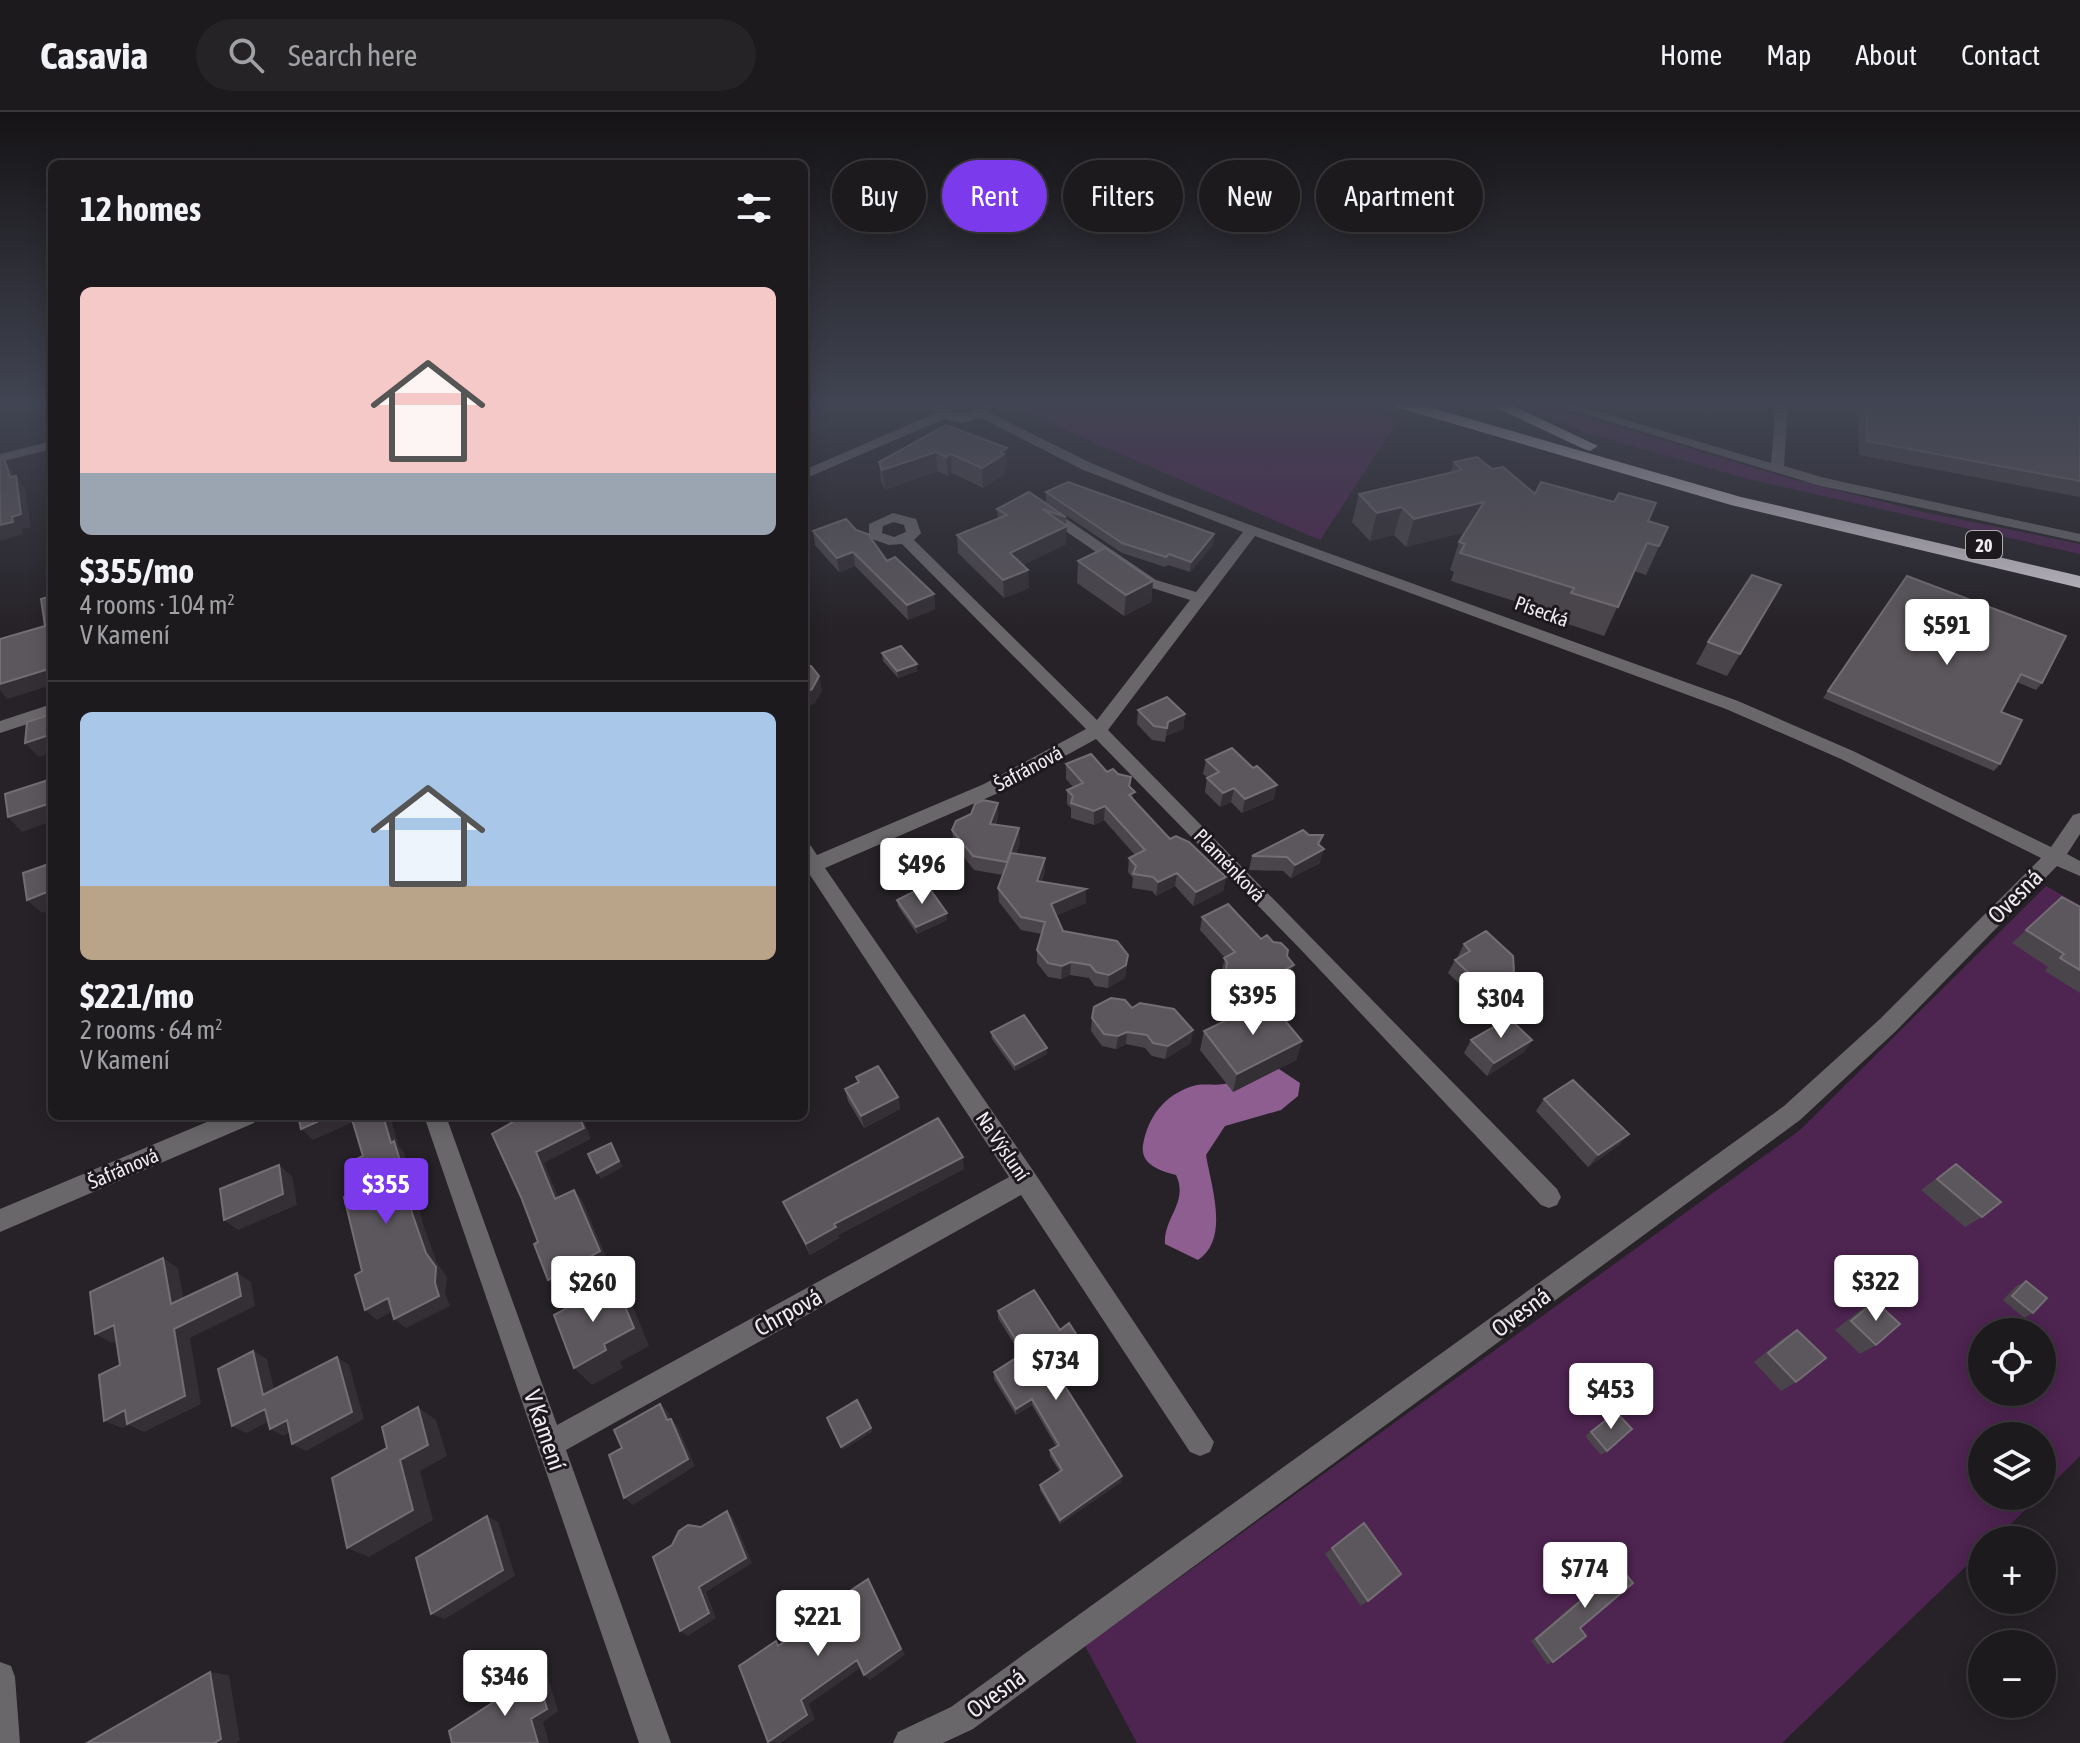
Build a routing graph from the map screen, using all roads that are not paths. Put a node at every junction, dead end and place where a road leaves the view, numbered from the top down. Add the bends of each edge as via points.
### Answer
1 (1120, 480) edge
2 (1665, 480) edge
3 (1713, 480) edge
4 (1818, 480) edge
5 (1025, 497) edge
6 (1252, 530) junction
7 (2080, 538) edge
8 (905, 539) dead end
9 (2080, 566) edge
10 (2080, 582) edge
11 (1199, 598) junction
12 (48, 711) edge
13 (0, 727) edge
14 (1099, 730) junction
15 (2080, 820) edge
16 (2055, 856) junction
17 (808, 862) edge
18 (808, 863) edge
19 (2080, 869) edge
20 (237, 1120) edge
21 (436, 1120) edge
22 (1026, 1180) junction
23 (1549, 1197) dead end
24 (0, 1221) edge
25 (1200, 1442) dead end
26 (550, 1444) junction
27 (0, 1677) edge
28 (4, 1743) edge
29 (655, 1743) edge
30 (909, 1743) edge

1 - 6 street, Písecká
2 - 10 highway, 20
3 - 9 highway, 20
4 - 7 street
5 - 11 street via 1151,583
6 - 11 street, Šafránová
6 - 16 street, Písecká via 1732,705
8 - 14 street, Plaménková
11 - 14 street, Šafránová
12 - 13 street
14 - 17 street, Šafránová via 990,789
14 - 23 street, Plaménková
15 - 16 street, Ovesná
16 - 19 street, Písecká
16 - 30 street, Ovesná via 1888,1025 1792,1113 962,1718
18 - 22 street, Na Výsluní
20 - 24 street, Šafránová
21 - 26 street, V Kamení
22 - 25 street, Na Výsluní
22 - 26 street, Chrpová
26 - 29 street, V Kamení
27 - 28 street

